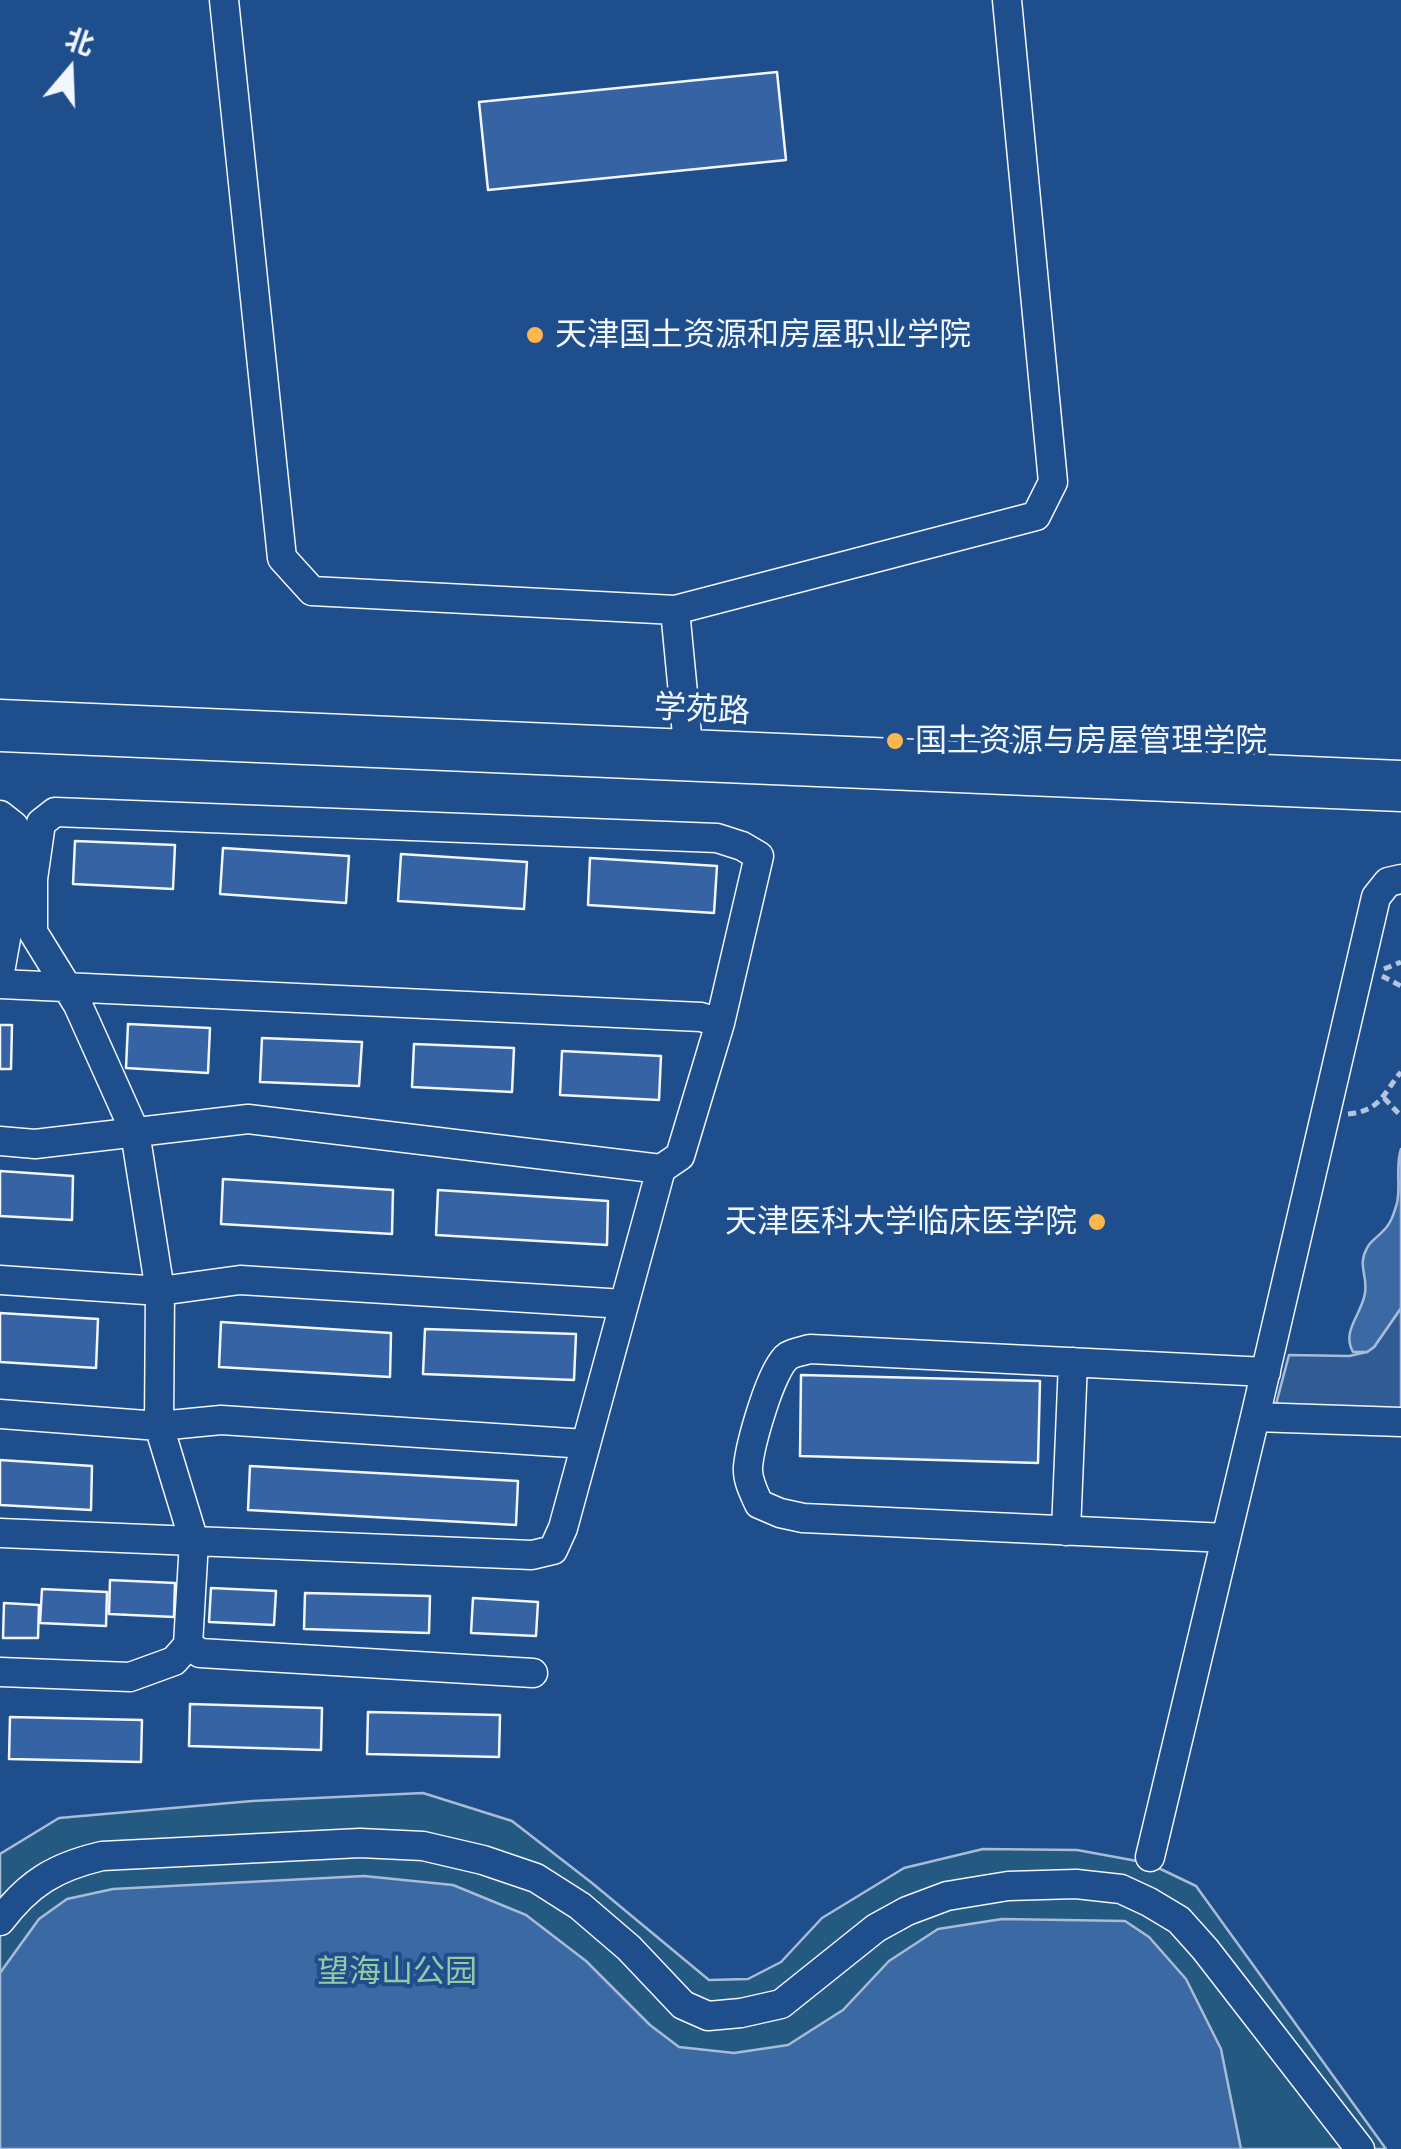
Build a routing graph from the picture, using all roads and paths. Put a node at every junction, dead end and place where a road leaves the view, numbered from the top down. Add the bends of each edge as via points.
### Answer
1 (224, 0) edge
2 (1007, 0) edge
3 (676, 610) junction
4 (0, 714) edge
5 (0, 738) edge
6 (688, 745) junction
7 (1401, 775) edge
8 (1401, 797) edge
9 (0, 814) edge
10 (1401, 879) edge
11 (0, 972) edge
12 (1374, 972) dead end
13 (0, 984) edge
14 (1401, 986) edge
15 (67, 987) junction
16 (720, 1022) junction
17 (1401, 1072) edge
18 (1384, 1098) junction
19 (1326, 1113) junction
20 (1401, 1116) edge
21 (135, 1132) junction
22 (0, 1141) edge
23 (661, 1169) junction
24 (0, 1280) edge
25 (160, 1291) junction
26 (624, 1304) junction
27 (1073, 1362) junction
28 (1266, 1372) junction
29 (0, 1414) edge
30 (1256, 1417) junction
31 (1401, 1422) edge
32 (160, 1426) junction
33 (586, 1444) junction
34 (1066, 1530) junction
35 (0, 1533) edge
36 (1226, 1538) junction
37 (194, 1541) junction
38 (188, 1645) junction
39 (0, 1672) edge
40 (533, 1673) dead end
41 (1150, 1856) dead end
42 (0, 1921) edge
43 (1360, 2149) edge

1 - 3 street via 282,558 312,591
2 - 3 street via 1054,482 1036,516
3 - 6 street
4 - 6 street, 学苑路
5 - 8 street, 学苑路
6 - 7 street, 学苑路
9 - 11 street via 14,826 14,894
10 - 19 street via 1388,882 1376,897
12 - 14 path
13 - 15 street
15 - 16 street
15 - 16 street via 34,932 41,823 55,812 718,838 758,856
15 - 21 street
16 - 23 street via 680,1156
17 - 18 path
18 - 19 path via 1353,1115
18 - 20 path
19 - 28 street
21 - 22 street via 35,1144
21 - 23 street via 248,1120
21 - 25 street
23 - 26 street
24 - 25 street
25 - 26 street via 240,1280
25 - 32 street
26 - 33 street
27 - 28 street
27 - 34 street
27 - 34 street via 790,1354 769,1384 748,1468 759,1504 780,1514
28 - 30 street
29 - 32 street
30 - 31 street
30 - 36 street
32 - 33 street via 221,1420
32 - 37 street
33 - 37 street via 554,1550 532,1555
34 - 36 street
35 - 37 street
36 - 41 street
37 - 38 street
38 - 39 street via 174,1661 130,1677
38 - 40 street via 200,1652
42 - 43 street via 44,1877 102,1856 423,1846 536,1878 580,1906 683,2005 708,2016 781,2004 876,1928 947,1896 1008,1886 1121,1889 1179,1920

